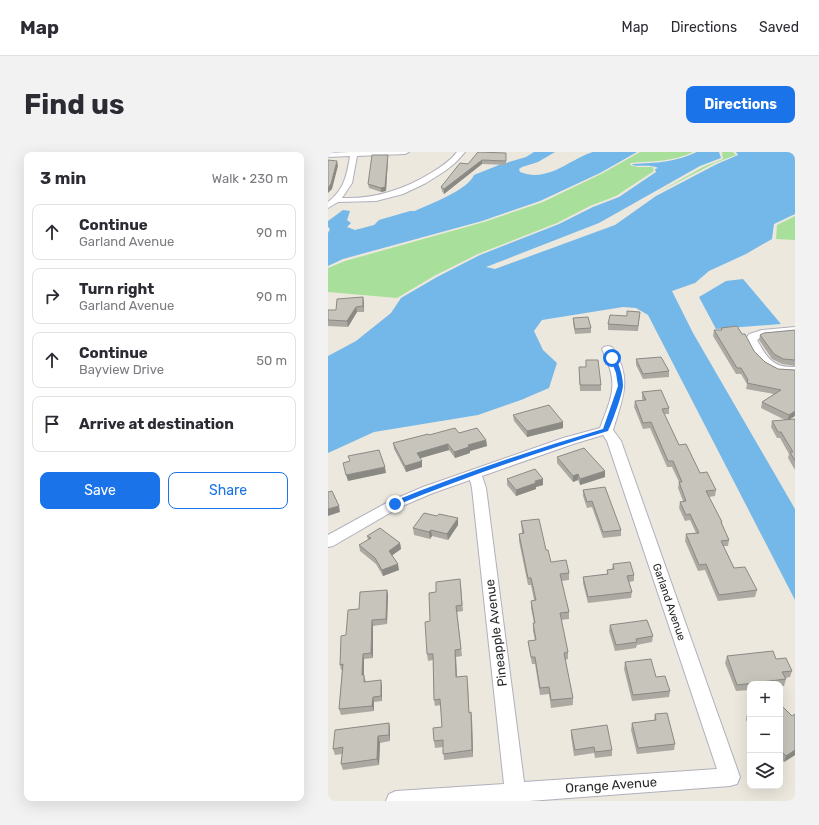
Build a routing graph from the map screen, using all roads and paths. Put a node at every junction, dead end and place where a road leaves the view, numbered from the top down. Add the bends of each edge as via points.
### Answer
1 (405, 152) edge
2 (461, 152) edge
3 (354, 153) edge
4 (328, 155) edge
5 (337, 200) junction
6 (328, 206) edge
7 (795, 330) edge
8 (608, 349) dead end
9 (795, 371) edge
10 (606, 430) junction
11 (475, 475) junction
12 (328, 542) edge
13 (730, 776) joint
14 (515, 792) junction
15 (396, 801) edge

1 - 3 street
2 - 5 street via 446,167 403,192 363,201
3 - 4 street
3 - 5 street via 348,184
5 - 6 street
7 - 9 street via 762,333 753,336 751,340 768,365 774,369
8 - 10 street via 618,373 620,386
10 - 11 street
10 - 13 street, Garland Avenue via 614,441
11 - 12 street via 395,504
11 - 14 street, Pineapple Avenue via 480,496
13 - 14 street, Orange Avenue
14 - 15 street, Orange Avenue

